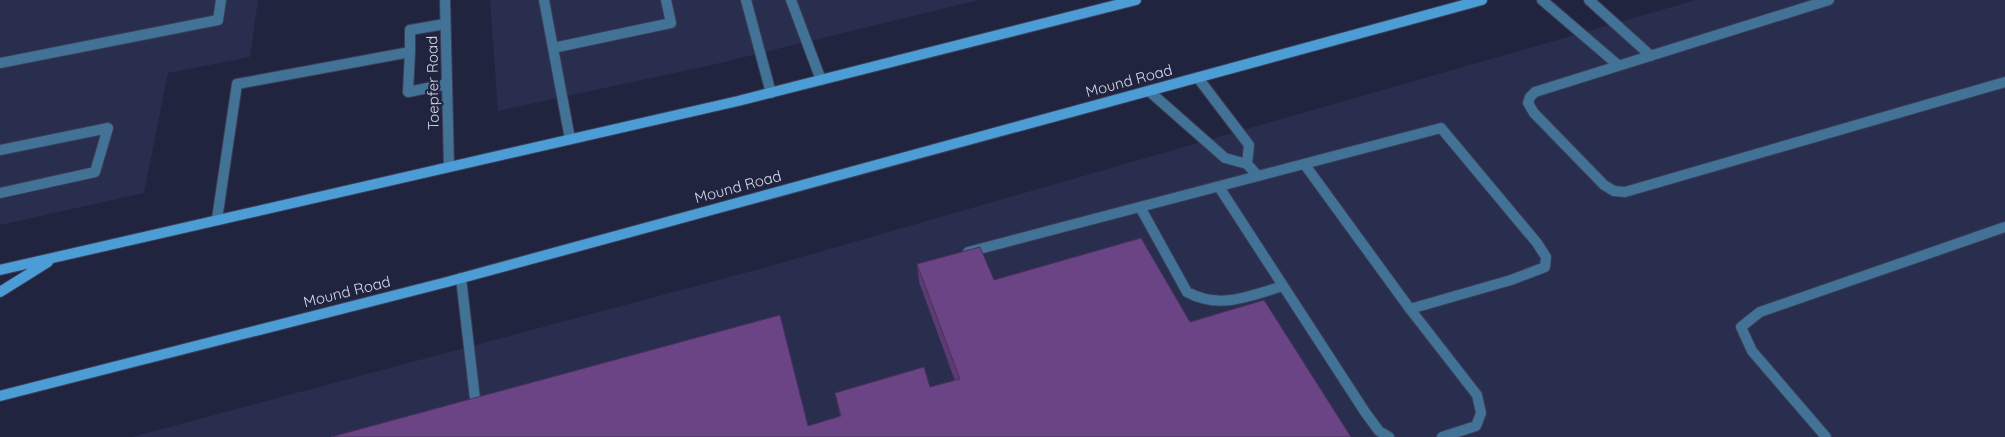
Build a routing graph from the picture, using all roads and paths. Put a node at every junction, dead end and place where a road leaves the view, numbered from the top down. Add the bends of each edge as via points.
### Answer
1 (221, 0) edge
2 (445, 0) edge
3 (544, 0) edge
4 (666, 0) edge
5 (746, 0) edge
6 (791, 0) edge
7 (1136, 0) edge
8 (1542, 0) edge
9 (1589, 0) edge
10 (1477, 1) edge
11 (1823, 1) edge
12 (445, 24) junction
13 (553, 48) junction
14 (410, 52) junction
15 (1651, 56) junction
16 (0, 63) edge
17 (1618, 65) junction
18 (1198, 78) junction
19 (820, 80) junction
20 (2005, 82) edge
21 (447, 84) junction
22 (1149, 91) junction
23 (771, 93) junction
24 (570, 139) junction
25 (0, 150) edge
26 (1247, 164) junction
27 (1304, 165) junction
28 (449, 166) junction
29 (1258, 176) junction
30 (1219, 188) junction
31 (0, 193) edge
32 (1140, 208) junction
33 (218, 219) junction
34 (2005, 226) edge
35 (954, 255) edge
36 (55, 257) junction
37 (0, 270) edge
38 (461, 278) junction
39 (1283, 286) junction
40 (0, 292) edge
41 (1410, 309) junction
42 (0, 396) edge
43 (475, 399) edge
44 (1389, 437) edge
45 (1442, 437) edge
46 (1826, 437) edge

1 - 16 street via 218,20
2 - 12 street, Toepfer Road
3 - 13 street
4 - 13 street via 671,23
5 - 23 street
6 - 19 street
7 - 19 main road
8 - 17 street
9 - 15 street
10 - 18 main road, Mound Road
11 - 15 street
12 - 14 street via 410,30
12 - 21 street, Toepfer Road
13 - 24 street
14 - 21 street via 408,92
14 - 33 street via 238,84
15 - 17 street
17 - 20 street via 1535,92 1528,103 1609,190 1620,193
18 - 22 main road, Mound Road
18 - 26 street via 1249,145
19 - 23 main road
21 - 28 street, Toepfer Road
22 - 26 street via 1225,158
22 - 38 main road, Mound Road
23 - 24 main road
24 - 28 main road
25 - 31 street via 108,128 96,172
26 - 29 street
27 - 29 street
27 - 41 street
27 - 41 street via 1441,128 1546,257 1545,267 1534,273
28 - 33 main road
29 - 30 street
30 - 32 street
30 - 39 street
32 - 35 street
32 - 39 street via 1187,292 1197,300 1224,302
33 - 36 main road
34 - 46 street via 1760,312 1741,327 1752,351
36 - 37 main road
36 - 40 main road
38 - 42 main road, Mound Road
38 - 43 street
39 - 44 street via 1365,412 1379,431
41 - 45 street via 1477,395 1481,413 1476,426

